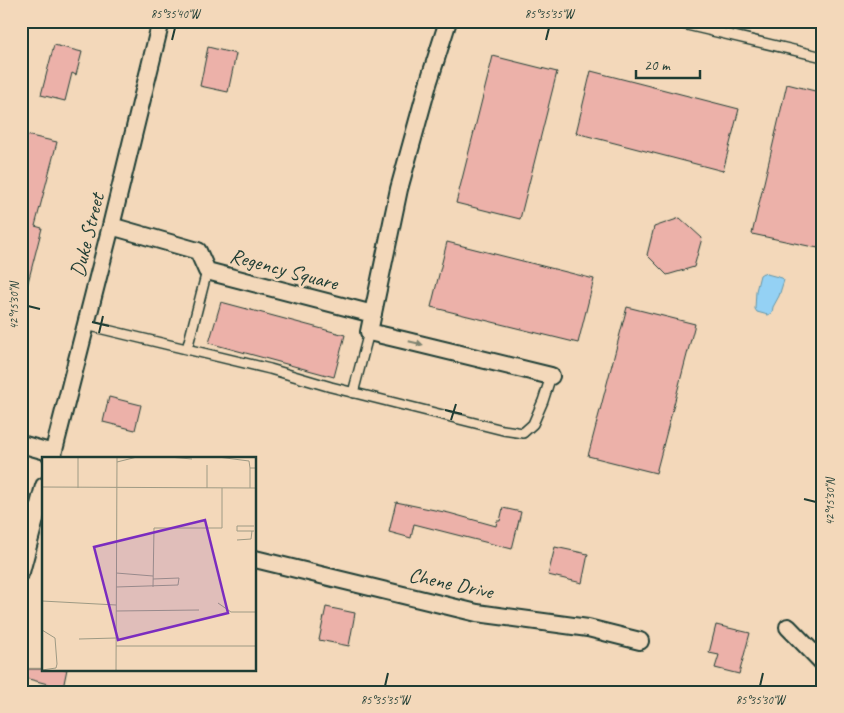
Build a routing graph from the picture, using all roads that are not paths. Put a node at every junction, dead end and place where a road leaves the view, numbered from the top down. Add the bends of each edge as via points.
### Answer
1 (161, 21) edge
2 (448, 21) edge
3 (670, 21) edge
4 (823, 56) edge
5 (111, 226) junction
6 (207, 271) junction
7 (373, 314) junction
8 (86, 325) junction
9 (369, 332) junction
10 (187, 349) junction
11 (550, 376) joint
12 (353, 393) junction
13 (21, 444) edge
14 (52, 456) edge
15 (42, 503) edge
16 (256, 559) edge
17 (21, 572) edge
18 (788, 627) dead end
19 (640, 640) dead end
20 (823, 663) edge

1 - 5 street, Duke Street
2 - 7 street via 399,189
3 - 4 lane
5 - 6 street, Regency Square via 198,251
5 - 8 street, Duke Street
6 - 7 street, Regency Square
6 - 10 lane
7 - 9 street
8 - 10 lane
8 - 14 street, Duke Street
9 -> 11 street
9 - 12 lane
10 - 12 lane
11 - 12 lane via 534,424 523,433
13 - 14 street
15 - 17 street
16 - 19 street, Chene Drive via 477,612 588,628
18 - 20 street

